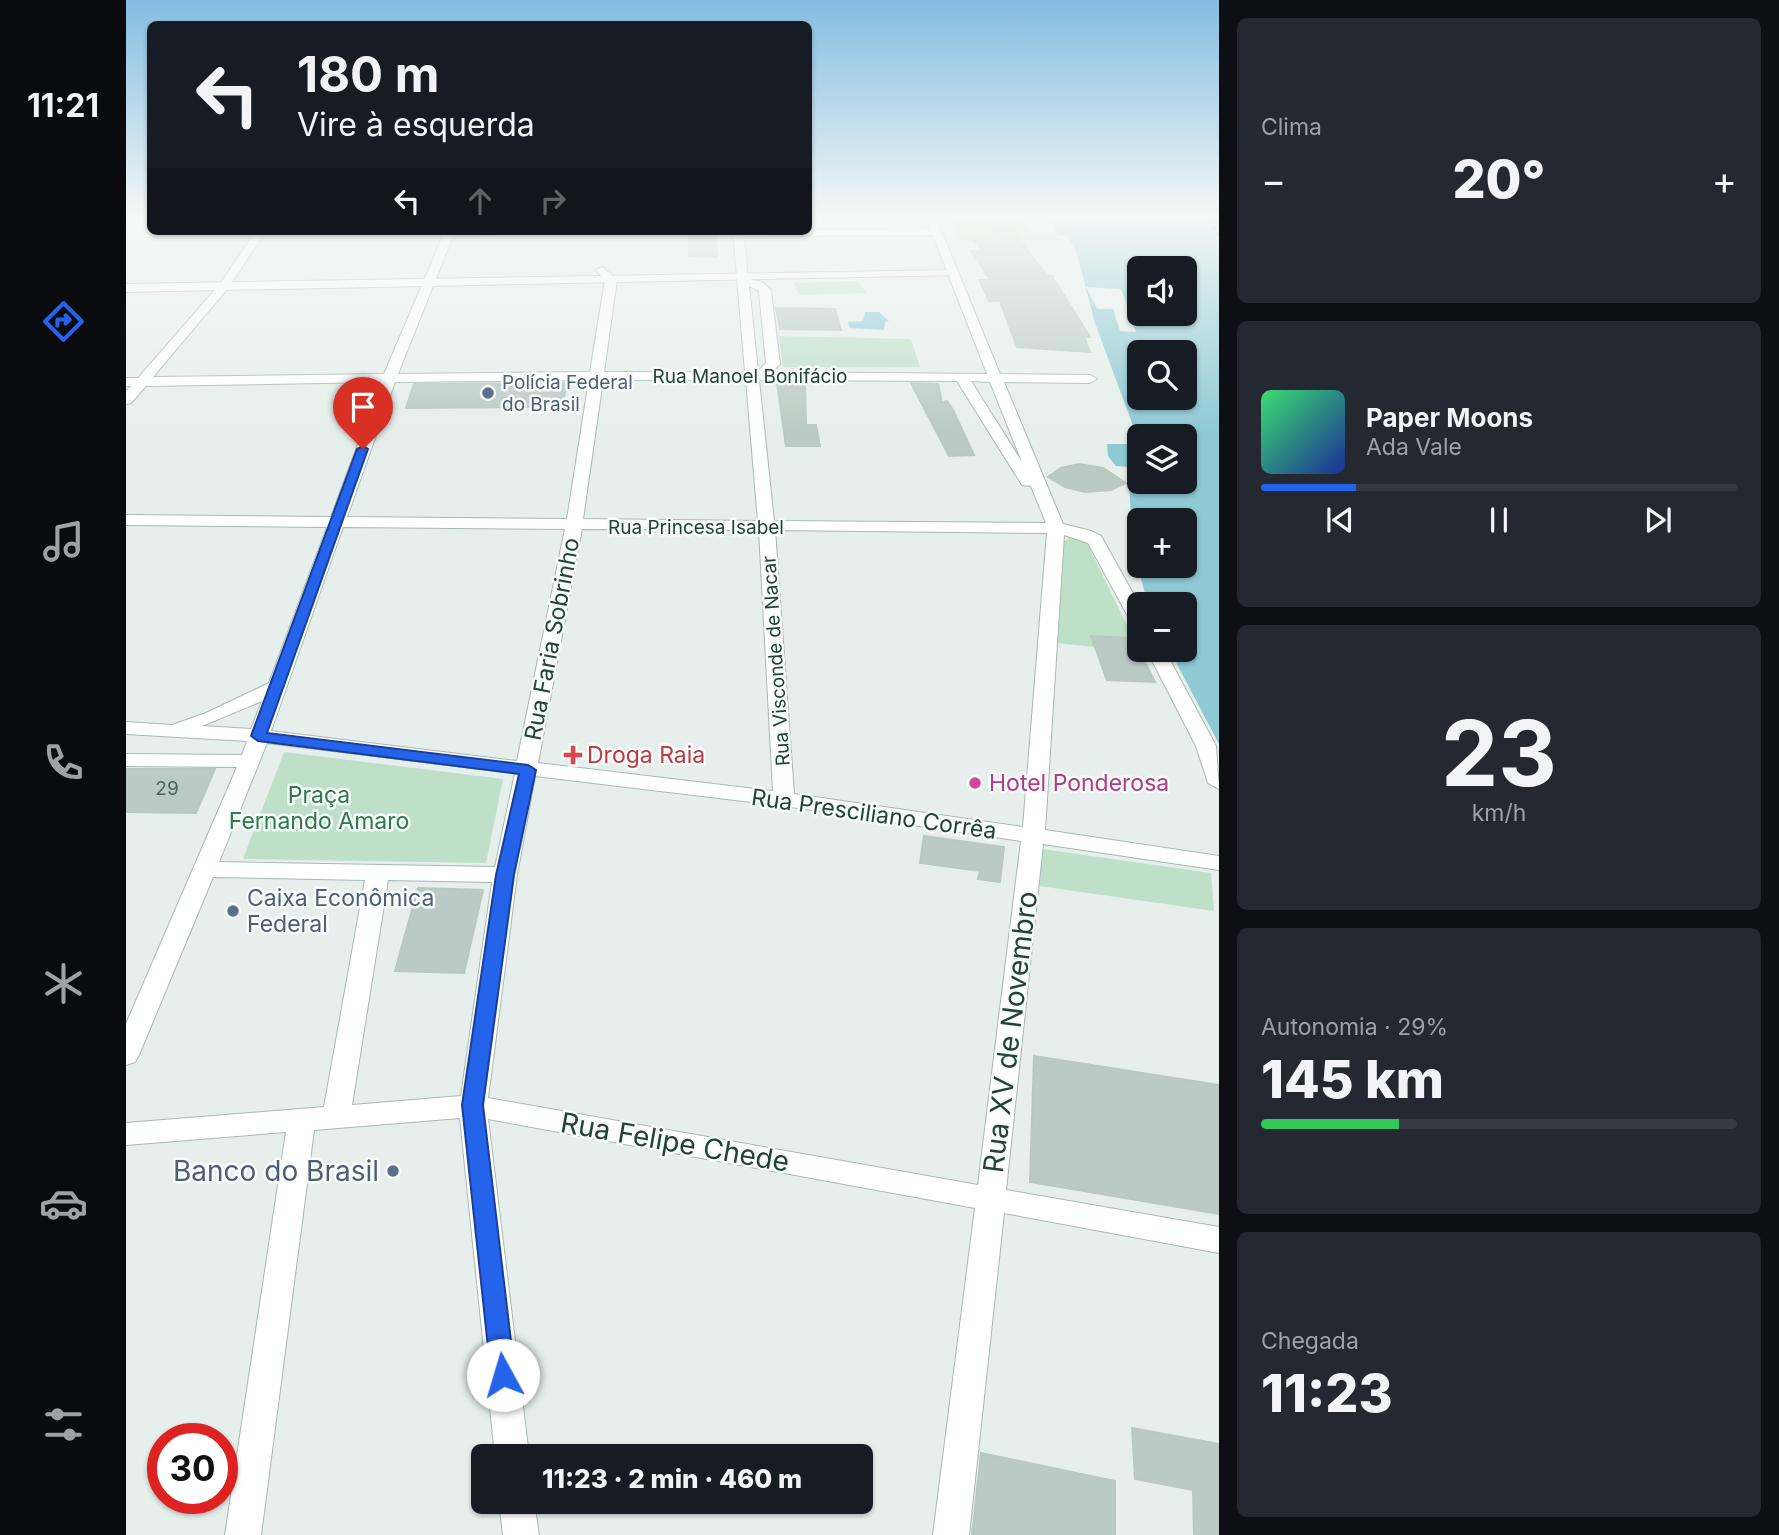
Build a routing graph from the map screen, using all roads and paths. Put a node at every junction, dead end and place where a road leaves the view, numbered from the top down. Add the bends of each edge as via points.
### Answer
1 (221, 290) edge
2 (427, 290) edge
3 (606, 290) edge
4 (744, 290) edge
5 (765, 290) edge
6 (960, 290) edge
7 (758, 375) junction
8 (390, 376) junction
9 (597, 376) junction
10 (961, 377) junction
11 (996, 377) junction
12 (1090, 379) dead end
13 (126, 382) edge
14 (142, 382) junction
15 (126, 400) edge
16 (126, 520) edge
17 (335, 522) junction
18 (573, 526) junction
19 (767, 528) junction
20 (1056, 528) junction
21 (1127, 598) edge
22 (1162, 662) edge
23 (276, 687) junction
24 (126, 727) edge
25 (163, 731) junction
26 (258, 736) junction
27 (126, 760) edge
28 (250, 761) junction
29 (528, 770) junction
30 (1219, 783) edge
31 (784, 799) junction
32 (1033, 837) junction
33 (1219, 863) edge
34 (205, 869) junction
35 (378, 873) junction
36 (505, 875) junction
37 (126, 1055) edge
38 (472, 1105) junction
39 (336, 1118) junction
40 (300, 1122) junction
41 (126, 1134) edge
42 (991, 1199) junction
43 (1219, 1240) edge
44 (511, 1444) edge
45 (518, 1514) edge
46 (243, 1535) edge
47 (521, 1535) edge
48 (951, 1535) edge

1 - 14 street
2 - 8 street
3 - 9 street, Rua Faria Sobrinho
4 - 7 street, Rua Visconde de Nacar
5 - 7 street via 773,364
6 - 11 street
7 - 9 street, Rua Manoel Bonifácio
7 - 10 street, Rua Manoel Bonifácio
7 - 19 street, Rua Visconde de Nacar
8 - 9 street, Rua Manoel Bonifácio
8 - 14 street, Rua Manoel Bonifácio
8 - 17 street
9 - 18 street, Rua Faria Sobrinho
10 - 11 street, Rua Manoel Bonifácio
10 - 20 street
11 - 12 street, Rua Manoel Bonifácio
11 - 20 street
13 - 14 street, Rua Manoel Bonifácio
14 - 15 street
16 - 17 street, Rua Princesa Isabel
17 - 18 street, Rua Princesa Isabel
17 - 23 street
18 - 19 street, Rua Princesa Isabel
18 - 29 street, Rua Faria Sobrinho
19 - 20 street, Rua Princesa Isabel
19 - 31 street, Rua Visconde de Nacar
20 - 21 street, Rua Princesa Isabel via 1078,531 1095,540
20 - 32 street, Rua XV de Novembro
22 - 30 street via 1206,746
23 - 25 street via 213,716
23 - 26 street
24 - 25 street, Rua Presciliano Corrêa
25 - 26 street, Rua Presciliano Corrêa
26 - 28 street
26 - 29 street, Rua Presciliano Corrêa
27 - 28 street
28 - 34 street
29 - 31 street, Rua Presciliano Corrêa
29 - 36 street, Rua Faria Sobrinho
31 - 32 street, Rua Presciliano Corrêa
32 - 33 street, Rua Presciliano Corrêa
32 - 42 street, Rua XV de Novembro
34 - 35 street
34 - 37 street
35 - 36 street
35 - 39 street
36 - 38 street, Rua Faria Sobrinho
38 - 39 street, Rua Felipe Chede
38 - 42 street, Rua Felipe Chede
38 - 44 street, Rua Faria Sobrinho
39 - 40 street, Rua Felipe Chede
40 - 41 street, Rua Felipe Chede
40 - 46 street
42 - 43 street, Rua Felipe Chede
42 - 48 street, Rua XV de Novembro
45 - 47 street

